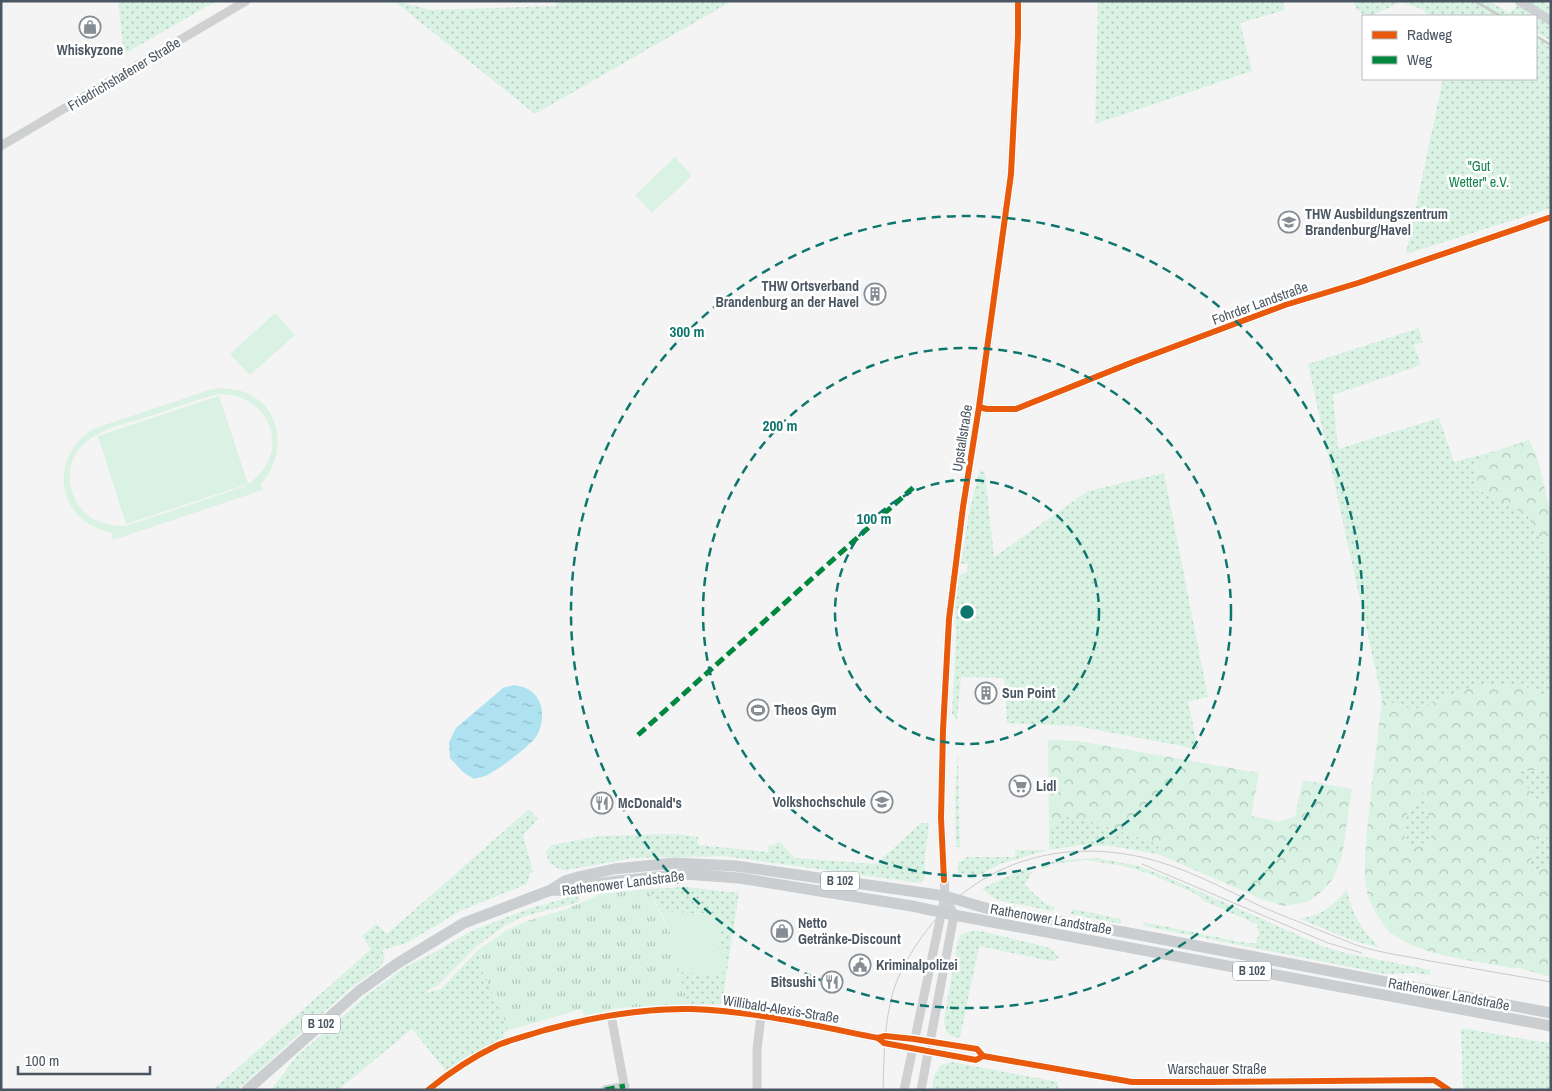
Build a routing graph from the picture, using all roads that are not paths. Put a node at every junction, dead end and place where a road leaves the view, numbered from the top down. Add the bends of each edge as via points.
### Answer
1 (246, 1) edge
2 (1018, 1) edge
3 (1519, 1) edge
4 (1551, 21) edge
5 (1, 146) edge
6 (1551, 217) edge
7 (979, 407) junction
8 (551, 890) junction
9 (944, 896) junction
10 (941, 912) junction
11 (954, 915) junction
12 (1551, 1013) edge
13 (611, 1015) junction
14 (761, 1016) junction
15 (1551, 1026) edge
16 (878, 1038) junction
17 (914, 1039) junction
18 (929, 1041) junction
19 (912, 1048) junction
20 (927, 1052) junction
21 (983, 1056) junction
22 (1210, 1086) edge
23 (625, 1088) edge
24 (247, 1090) edge
25 (428, 1090) edge
26 (605, 1090) edge
27 (757, 1090) edge
28 (904, 1090) edge
29 (921, 1090) edge
30 (1449, 1090) edge

1 - 5 street, Friedrichshafener Straße
2 - 7 street, Upstallstraße via 1011,174
3 - 4 street
6 - 7 street, Fohrder Landstraße via 1285,305 1016,409
7 - 9 street, Upstallstraße via 956,560 946,659 941,818
8 - 9 main road, Rathenower Landstraße / B 102 via 574,878 614,869 684,864 736,866
8 - 10 main road, Rathenower Landstraße / B 102 via 572,891 590,885 684,874 774,882
8 - 24 main road, Rathenower Landstraße / B 102 via 464,923 398,963 359,991
9 - 10 street, Upstallstraße
9 - 11 street, Upstallstraße
9 - 12 main road, Rathenower Landstraße / B 102 via 992,910 1110,929
10 - 11 main road, Rathenower Landstraße / B 102
10 - 17 street, Upstallstraße
11 - 15 main road, Rathenower Landstraße / B 102
11 - 18 street
13 - 14 street, Willibald-Alexis-Straße via 690,1009
13 - 23 street
13 - 25 street, Willibald-Alexis-Straße via 570,1023 499,1045 449,1073
14 - 16 street, Willibald-Alexis-Straße
14 - 27 street
16 - 17 street, Willibald-Alexis-Straße
16 - 19 street, Willibald-Alexis-Straße via 884,1043
17 - 18 street, Willibald-Alexis-Straße
17 - 19 street, Upstallstraße
18 - 20 street
18 - 21 street, Warschauer Straße via 977,1050
19 - 20 street, Willibald-Alexis-Straße
19 - 28 street, Upstallstraße
20 - 21 street, Warschauer Straße via 976,1060
20 - 29 street
21 - 22 street, Warschauer Straße via 1132,1082
22 - 30 street, Warschauer Straße via 1434,1080
23 - 26 street

